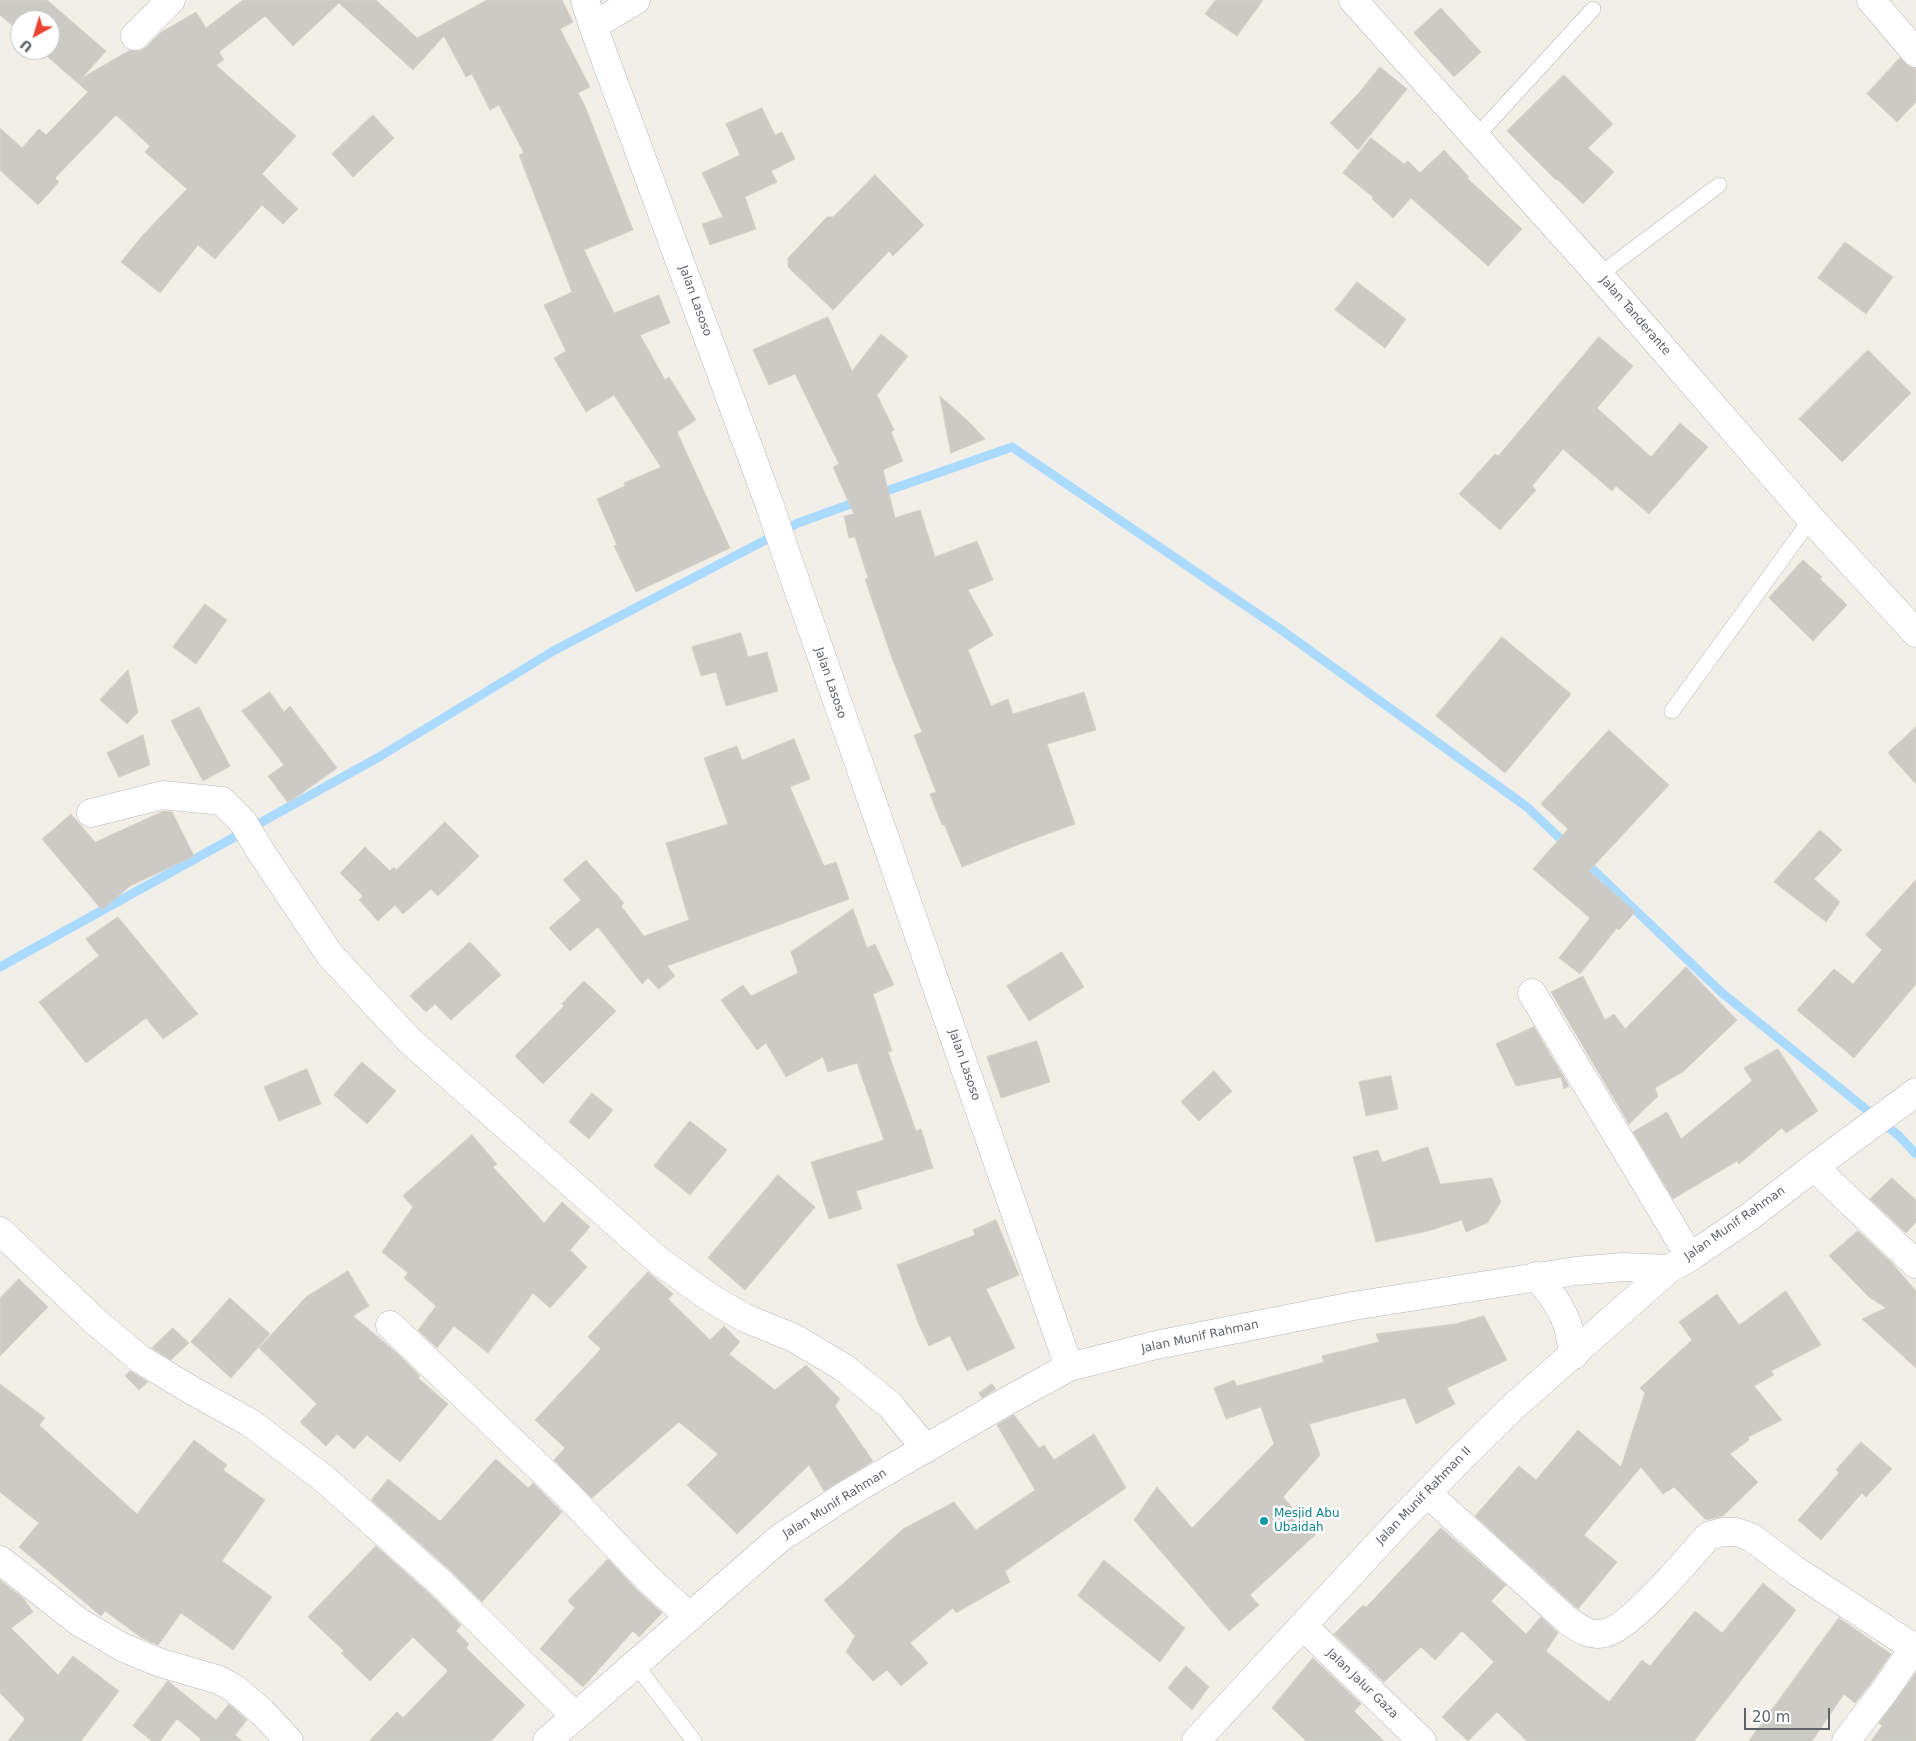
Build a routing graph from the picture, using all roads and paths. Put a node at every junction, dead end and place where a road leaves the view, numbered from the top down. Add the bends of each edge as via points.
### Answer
1 (171, 0) edge
2 (585, 0) edge
3 (636, 0) edge
4 (1353, 0) edge
5 (1871, 0) edge
6 (1593, 9) dead end
7 (593, 26) junction
8 (135, 36) dead end
9 (1916, 53) edge
10 (1475, 138) junction
11 (1719, 184) dead end
12 (1599, 275) junction
13 (1811, 519) junction
14 (1916, 633) edge
15 (1672, 711) dead end
16 (91, 813) dead end
17 (1532, 993) dead end
18 (1906, 1099) edge
19 (1814, 1167) junction
20 (0, 1231) edge
21 (1680, 1263) junction
22 (1916, 1264) edge
23 (1536, 1276) junction
24 (390, 1325) dead end
25 (1574, 1354) junction
26 (1069, 1367) junction
27 (926, 1449) junction
28 (1427, 1493) junction
29 (0, 1560) edge
30 (690, 1617) junction
31 (1303, 1626) junction
32 (1915, 1649) edge
33 (635, 1664) junction
34 (575, 1716) junction
35 (289, 1741) edge
36 (547, 1741) edge
37 (694, 1741) edge
38 (1196, 1741) edge
39 (1422, 1741) edge
40 (1846, 1741) edge

1 - 8 street
2 - 7 street, Jalan Lasoso
3 - 7 street
4 - 10 street, Jalan Tanderante
5 - 9 street
6 - 10 lane
7 - 26 street, Jalan Lasoso via 770,506
10 - 12 street, Jalan Tanderante
11 - 12 lane
12 - 13 street, Jalan Tanderante
13 - 14 street, Jalan Tanderante
13 - 15 lane
16 - 27 street via 163,795 222,801 243,822 330,955 409,1040 659,1261 744,1318 794,1338 843,1367 890,1405
17 - 21 street
18 - 19 street, Jalan Munif Rahman
19 - 21 street, Jalan Munif Rahman via 1749,1217
19 - 22 street
20 - 34 street via 140,1359 249,1422 322,1477 442,1584
21 - 23 street, Jalan Munif Rahman
21 - 25 street, Jalan Munif Rahman II
23 - 25 street via 1559,1307
23 - 26 street, Jalan Munif Rahman via 1353,1306 1156,1345
24 - 30 street
25 - 28 street, Jalan Munif Rahman II via 1513,1407
26 - 27 street, Jalan Munif Rahman
27 - 30 street, Jalan Munif Rahman via 849,1493 780,1538
28 - 31 street, Jalan Munif Rahman II
28 - 32 street via 1567,1620 1586,1633 1605,1634 1616,1629 1640,1609 1708,1536 1736,1532 1751,1538
29 - 35 street via 79,1622 122,1647 158,1662 219,1680 235,1689
30 - 33 street, Jalan Munif Rahman
31 - 38 street, Jalan Munif Rahman II
31 - 39 street, Jalan Jalur Gaza
32 - 40 street
33 - 34 street, Jalan Munif Rahman
33 - 37 lane
34 - 36 street, Jalan Munif Rahman

